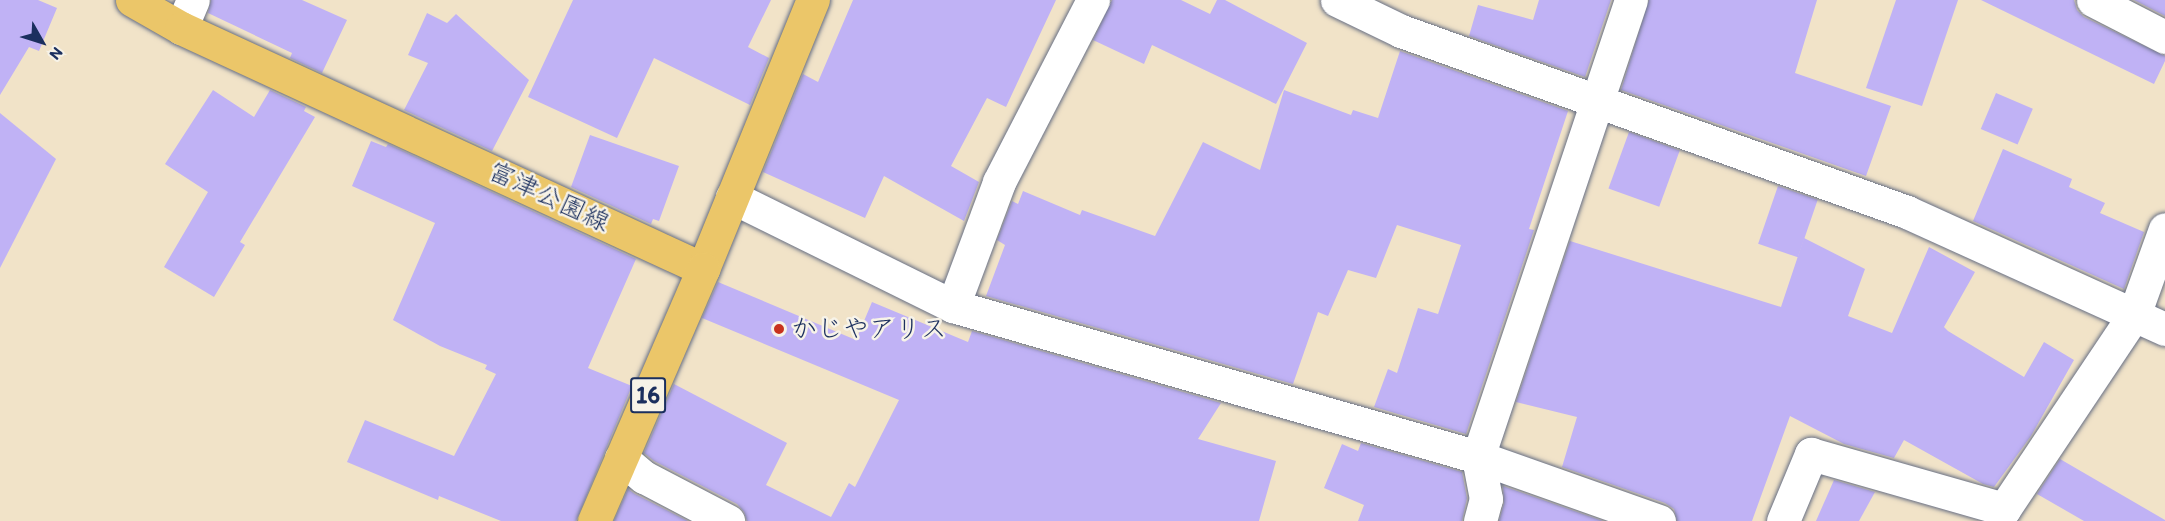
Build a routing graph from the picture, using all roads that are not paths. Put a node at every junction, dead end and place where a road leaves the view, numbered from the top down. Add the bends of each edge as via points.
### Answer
1 (132, 0) edge
2 (813, 0) edge
3 (1093, 0) edge
4 (1337, 0) edge
5 (1631, 0) edge
6 (2093, 0) edge
7 (187, 14) edge
8 (2165, 37) edge
9 (1599, 101) junction
10 (732, 197) junction
11 (2165, 229) edge
12 (704, 269) junction
13 (953, 306) junction
14 (2134, 315) junction
15 (2165, 329) edge
16 (1478, 457) junction
17 (621, 458) junction
18 (594, 521) edge
19 (728, 521) edge
20 (1480, 521) edge
21 (1659, 521) edge
22 (1783, 521) edge

1 - 7 main road, 富津公園線
2 - 10 main road
3 - 13 street via 999,182
4 - 9 street via 1401,31
5 - 9 street
6 - 8 street
7 - 12 main road, 富津公園線
9 - 14 street via 1907,212
9 - 16 street
10 - 12 main road
10 - 13 street
11 - 14 street
12 - 17 main road, 16
13 - 16 street
14 - 15 street
14 - 22 street via 2004,509 1811,454
16 - 20 street via 1486,499
16 - 21 street
17 - 18 main road, 16
17 - 19 street via 644,477

